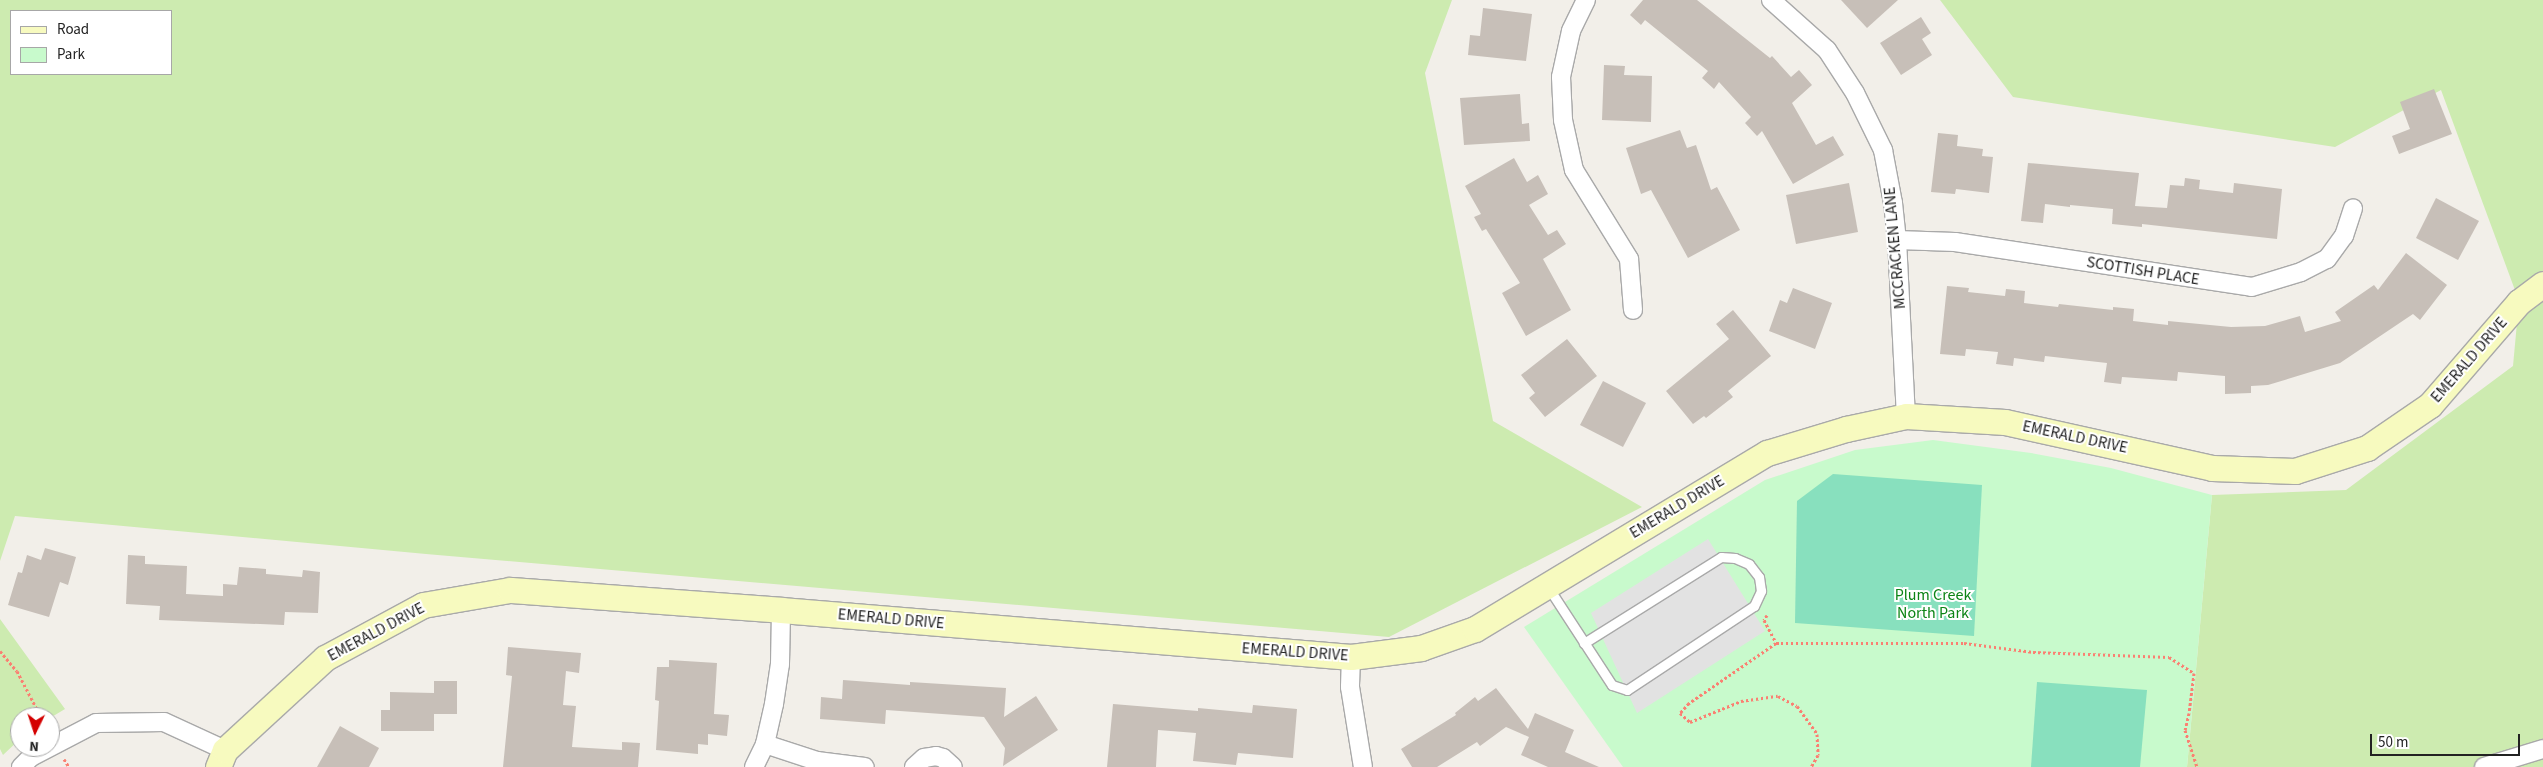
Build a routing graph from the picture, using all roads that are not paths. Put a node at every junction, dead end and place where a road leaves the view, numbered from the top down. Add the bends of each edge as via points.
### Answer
1 (1586, 0) edge
2 (1770, 0) edge
3 (2353, 208) dead end
4 (1897, 240) junction
5 (2543, 284) edge
6 (1633, 310) dead end
7 (1906, 416) junction
8 (1546, 584) junction
9 (781, 610) junction
10 (1584, 643) junction
11 (1351, 657) junction
12 (765, 744) junction
13 (2543, 750) edge
14 (222, 758) edge
15 (21, 767) edge
16 (754, 767) edge
17 (865, 767) edge
18 (914, 767) edge
19 (953, 767) edge
20 (1363, 767) edge
21 (2484, 767) edge

1 - 6 street via 1571,31 1561,77 1563,120 1574,170 1629,259
2 - 4 street, MCCRACKEN LANE via 1827,50 1856,93 1883,150
3 - 4 street, SCOTTISH PLACE via 2344,236 2326,259 2302,272 2252,287 1955,242
4 - 7 street, MCCRACKEN LANE
5 - 7 street, EMERALD DRIVE via 2519,302 2430,405 2368,448 2295,471 2212,468 2006,422
7 - 8 street, EMERALD DRIVE via 1846,429 1767,453
8 - 10 lane
8 - 11 street, EMERALD DRIVE via 1476,629 1422,648
9 - 11 street, EMERALD DRIVE
9 - 12 street via 780,664
9 - 14 street, EMERALD DRIVE via 510,590 423,605 325,658
10 - 10 lane via 1612,685 1627,690 1754,606 1760,590 1759,577 1749,564 1721,557
11 - 20 street via 1350,687
12 - 16 street
12 - 17 street via 817,761
13 - 21 street
14 - 15 street via 164,722 96,723 31,757
18 - 19 street via 924,758 936,756

